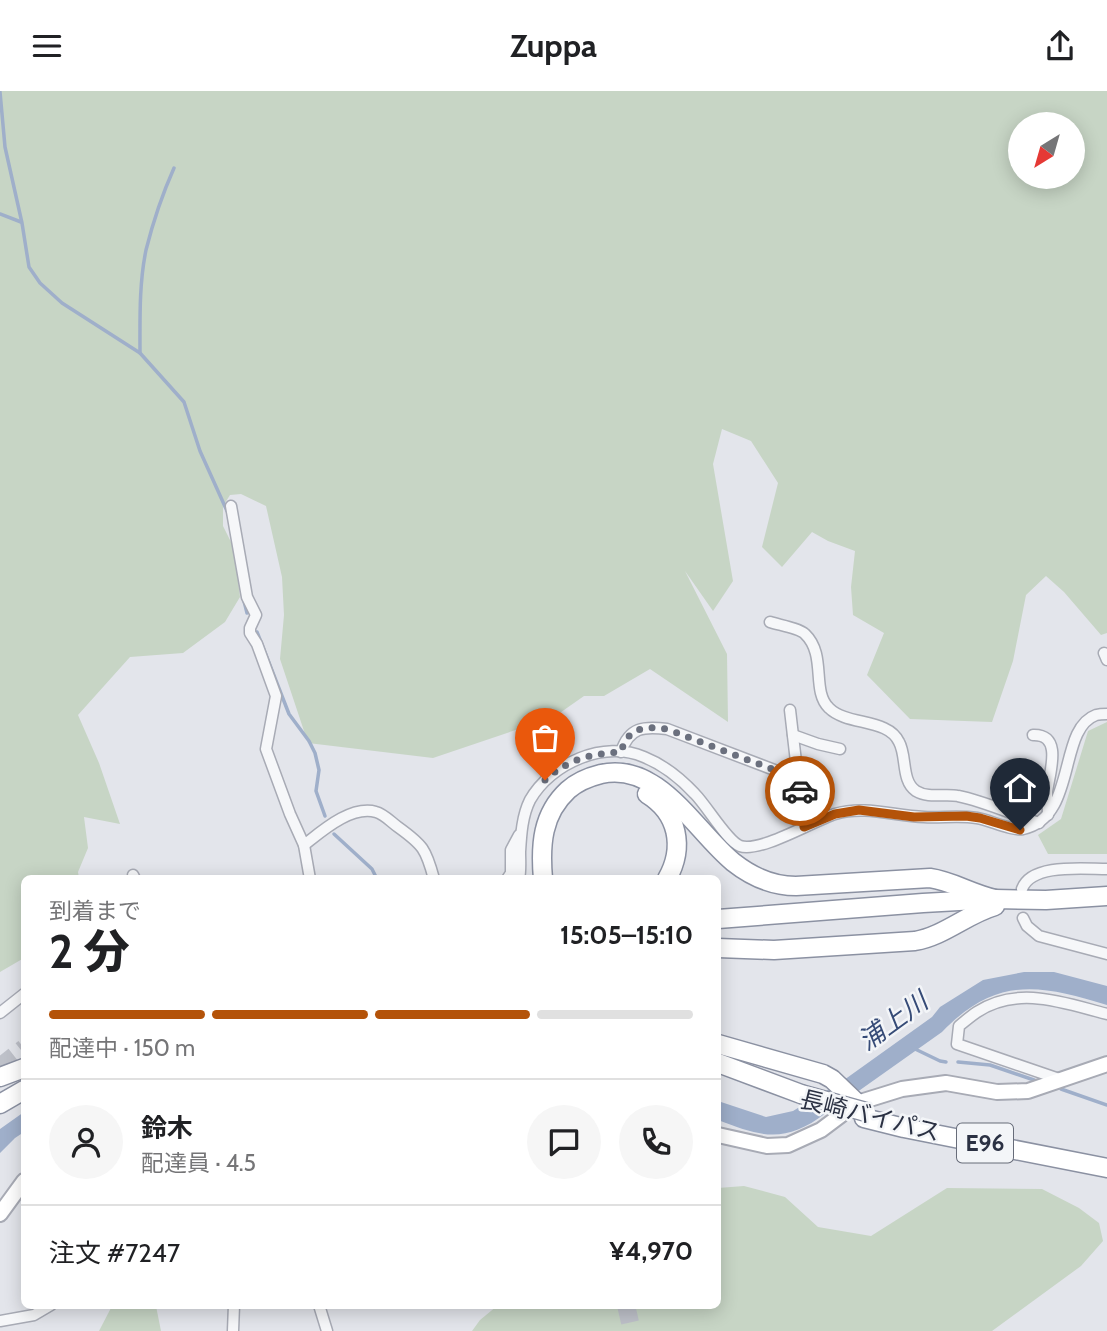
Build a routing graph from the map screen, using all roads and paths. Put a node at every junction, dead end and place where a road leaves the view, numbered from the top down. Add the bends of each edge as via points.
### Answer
1 (231, 506) dead end
2 (770, 622) dead end
3 (790, 710) dead end
4 (1107, 714) edge
5 (793, 735) junction
6 (1033, 735) dead end
7 (840, 749) dead end
8 (621, 752) junction
9 (798, 779) junction
10 (1044, 819) junction
11 (804, 827) junction
12 (521, 832) junction
13 (304, 845) junction
14 (1107, 869) edge
15 (309, 875) edge
16 (433, 875) edge
17 (510, 875) edge
18 (520, 875) edge
19 (543, 875) edge
20 (551, 875) edge
21 (669, 875) edge
22 (1022, 889) dead end
23 (1107, 895) edge
24 (995, 902) junction
25 (1023, 918) dead end
26 (721, 919) edge
27 (721, 926) edge
28 (721, 947) edge
29 (1107, 954) edge
30 (21, 996) edge
31 (0, 1013) edge
32 (1107, 1014) edge
33 (721, 1045) edge
34 (721, 1064) edge
35 (1107, 1064) edge
36 (21, 1069) edge
37 (721, 1071) edge
38 (0, 1077) edge
39 (1062, 1080) junction
40 (21, 1092) edge
41 (800, 1097) junction
42 (0, 1104) edge
43 (860, 1108) junction
44 (721, 1136) edge
45 (1107, 1159) edge
46 (1107, 1168) edge
47 (21, 1185) edge
48 (0, 1214) edge
49 (44, 1309) edge
50 (233, 1309) edge
51 (320, 1309) edge
52 (0, 1321) edge
53 (233, 1331) edge
54 (327, 1331) edge

1 - 13 street via 247,597 256,615 250,633 276,696 266,749
2 - 10 street via 804,632 819,663 821,696 830,710 881,727 899,741 909,782 919,793 957,795
3 - 5 street
4 - 10 street via 1096,715 1078,732 1053,809
5 - 7 street
5 - 9 street
6 - 10 street via 1044,737 1052,747
8 - 9 street via 629,735 640,729 667,729
8 - 11 street via 643,756 680,779 740,846 762,845
8 - 12 street via 588,755 545,780 530,800
9 - 11 street
10 - 11 street via 1020,830 966,816 914,817 859,810
12 - 17 street via 511,850
12 - 18 street
13 - 15 street
13 - 16 street via 332,823 374,811 420,843
14 - 22 street via 1044,871
19 - 24 highway via 543,835 554,806 574,785 614,773 636,776 656,786 729,858 765,880 796,886 930,878
20 - 21 highway via 557,825 572,801 588,790 618,785 641,790 663,806 671,819 677,855
23 - 24 highway
24 - 26 highway
24 - 27 highway via 807,922
24 - 28 highway via 934,936 915,941 774,950
25 - 29 street via 1039,936
30 - 31 street
32 - 39 street via 1028,996 978,1011 959,1026 957,1044
33 - 43 highway via 823,1074
34 - 41 highway, 長崎バイパス / E96
35 - 39 street
36 - 38 highway
37 - 41 highway, 長崎バイパス / E96
39 - 43 street via 1028,1091 996,1092 946,1083 902,1089
40 - 42 highway
41 - 43 highway, 長崎バイパス / E96
43 - 44 street via 788,1145 766,1146
43 - 45 highway, 長崎バイパス / E96
43 - 46 highway, 長崎バイパス / E96 via 904,1128
47 - 48 street
49 - 52 street
50 - 53 street
51 - 54 street

